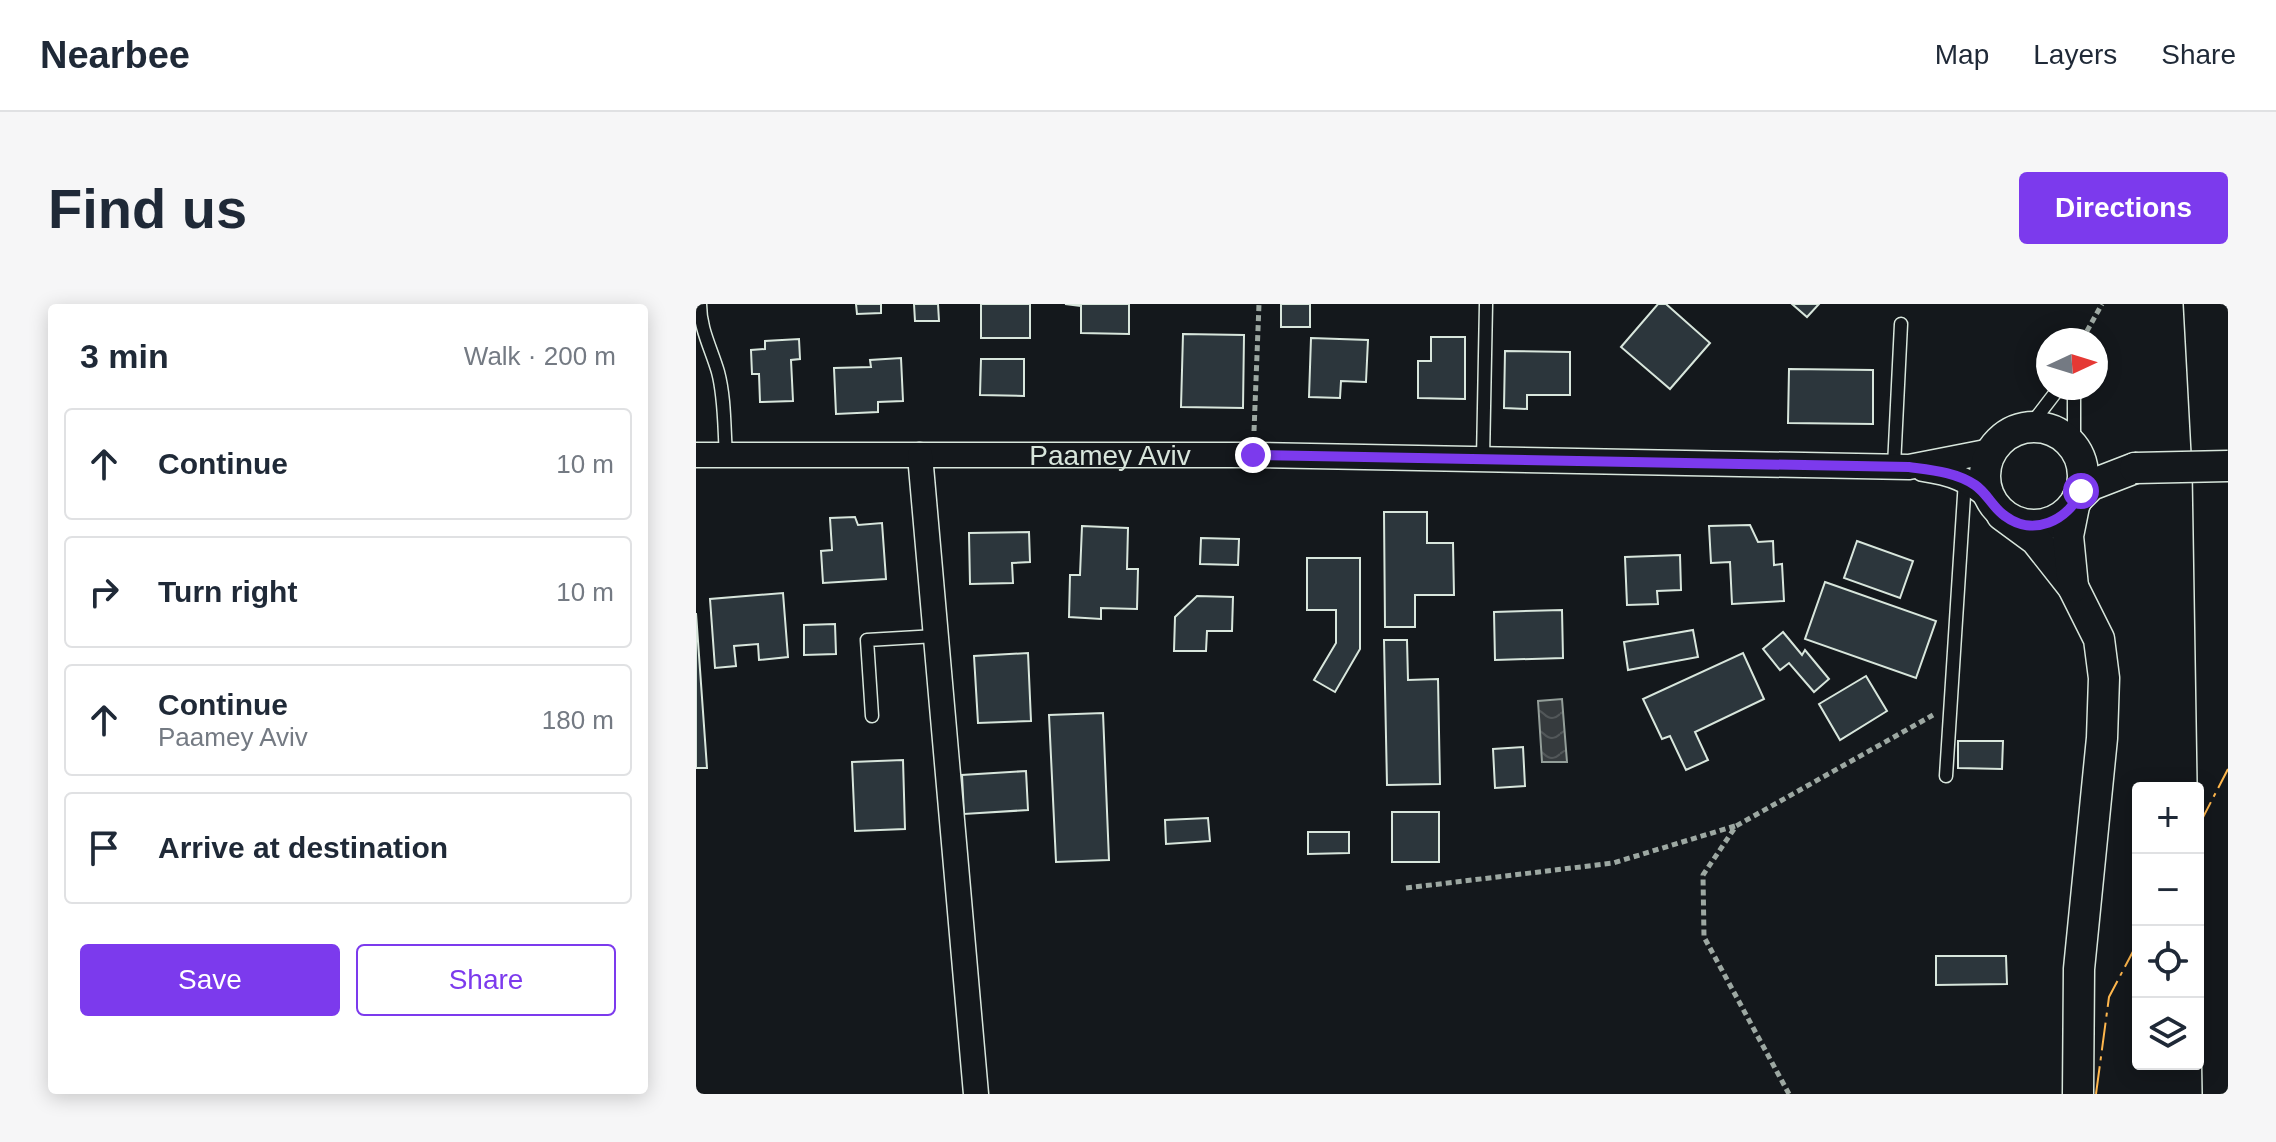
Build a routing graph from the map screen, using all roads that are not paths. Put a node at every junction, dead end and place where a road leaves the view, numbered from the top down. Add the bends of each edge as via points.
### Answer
1 (700, 304) edge
2 (1486, 304) edge
3 (2207, 317) edge
4 (1901, 324) dead end
5 (2050, 400) edge
6 (2074, 400) edge
7 (2016, 430) junction
8 (2075, 448) junction
9 (1991, 451) junction
10 (696, 455) edge
11 (726, 455) junction
12 (920, 455) junction
13 (1483, 459) junction
14 (1902, 466) junction
15 (2228, 466) edge
16 (2135, 468) junction
17 (1986, 497) junction
18 (2076, 502) junction
19 (2073, 587) junction
20 (936, 636) junction
21 (872, 716) dead end
22 (1946, 776) dead end
23 (2199, 854) edge
24 (2195, 1070) edge
25 (976, 1094) edge
26 (2078, 1094) edge
27 (2195, 1094) edge
28 (2225, 1094) edge

1 - 11 lane via 718,372
2 - 13 lane
3 - 23 highway
3 - 28 highway via 2215,472
4 - 14 lane
5 - 7 lane via 2036,418
6 - 8 lane
7 - 8 street via 2053,430
7 - 9 street
8 - 16 street
8 - 18 street via 2083,474
9 - 14 street, Paamey Aviv
9 - 17 street via 1984,473
10 - 11 street, Paamey Aviv
11 - 12 street, Paamey Aviv
12 - 13 street, Paamey Aviv
12 - 20 street
13 - 14 street, Paamey Aviv
14 - 17 street, Paamey Aviv via 1944,473
15 - 16 street, bridge
16 - 18 street via 2091,485
17 - 18 street via 2013,521 2038,526 2061,518
17 - 19 street via 2036,540
17 - 22 lane via 1951,704
18 - 19 street via 2068,536
19 - 26 street via 2099,639 2104,678 2079,969
20 - 21 lane via 867,640
20 - 25 street
24 - 27 highway

